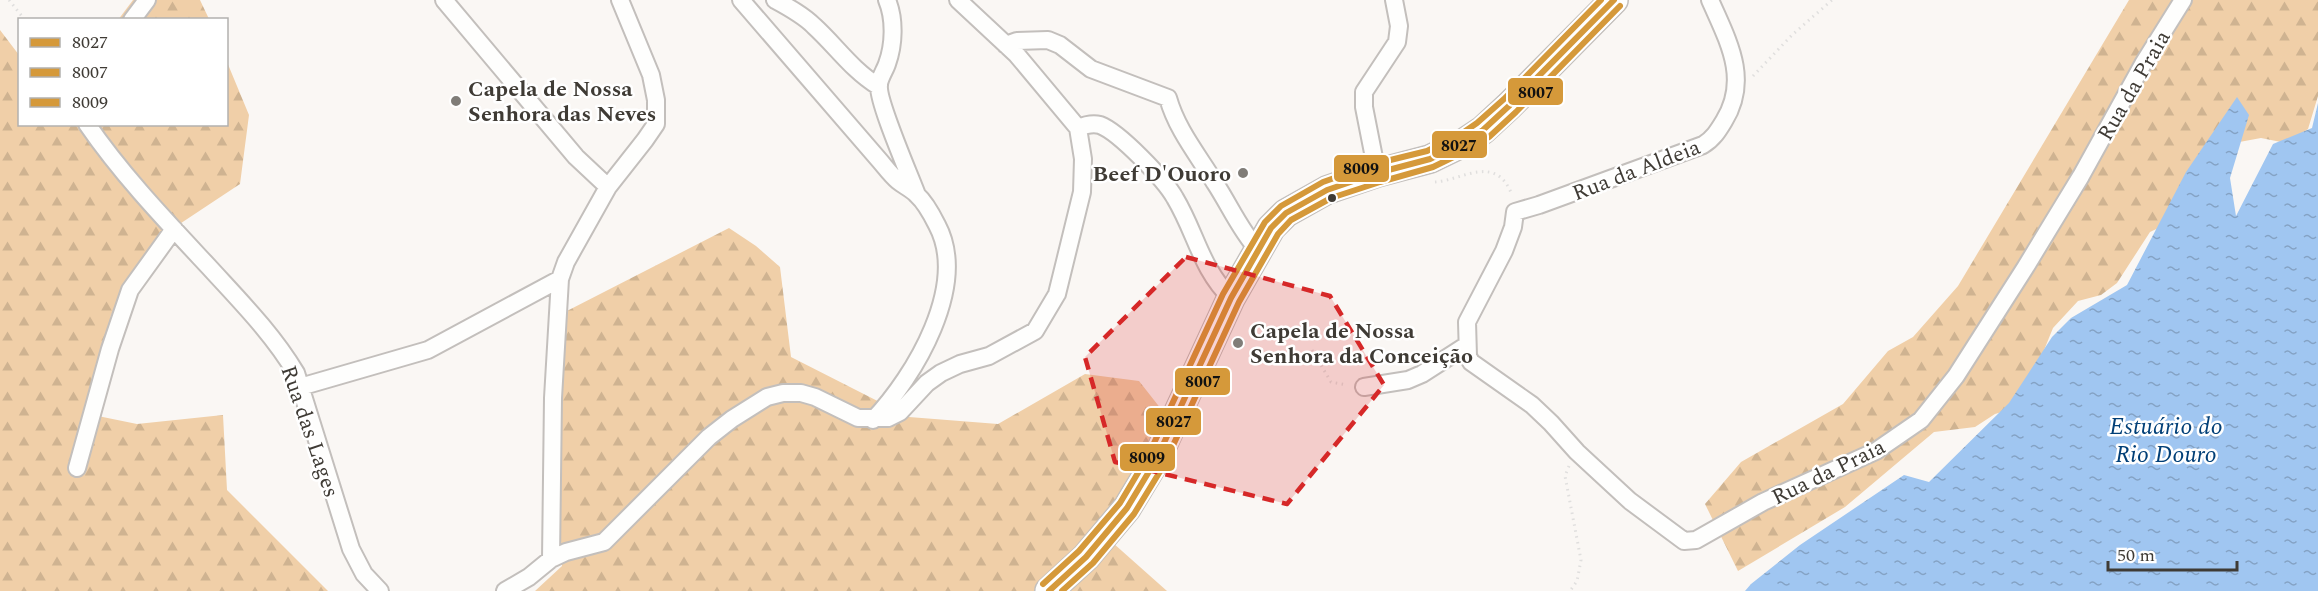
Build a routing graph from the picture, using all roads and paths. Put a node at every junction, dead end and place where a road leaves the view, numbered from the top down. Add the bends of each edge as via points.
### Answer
1 (9, 0) edge
2 (147, 0) edge
3 (444, 0) edge
4 (620, 0) edge
5 (741, 0) edge
6 (775, 0) edge
7 (887, 0) edge
8 (958, 0) edge
9 (1394, 0) edge
10 (1614, 0) edge
11 (1710, 0) edge
12 (1832, 0) edge
13 (2183, 0) edge
14 (23, 18) edge
15 (134, 18) edge
16 (1006, 45) junction
17 (1738, 82) junction
18 (879, 86) junction
19 (89, 126) edge
20 (1078, 128) junction
21 (1377, 173) junction
22 (1442, 182) dead end
23 (608, 187) junction
24 (917, 195) junction
25 (1515, 212) junction
26 (174, 229) junction
27 (1258, 250) junction
28 (560, 279) junction
29 (1231, 298) junction
30 (1467, 345) junction
31 (1312, 350) dead end
32 (300, 387) junction
33 (1364, 387) joint
34 (873, 420) junction
35 (1577, 452) junction
36 (77, 468) dead end
37 (551, 559) junction
38 (380, 591) edge
39 (505, 591) edge
40 (1049, 591) edge
41 (1570, 591) edge

1 - 14 path
2 - 15 street
3 - 23 street via 576,156
4 - 23 street via 651,75 656,124
5 - 24 street via 879,161
6 - 18 street via 812,24 844,59
7 - 18 street via 892,45
8 - 16 street
9 - 21 street via 1399,26 1397,42 1364,92
10 - 21 main road via 1483,130 1450,151
11 - 17 street
12 - 17 path via 1792,35 1759,72
13 - 35 street, Rua da Praia via 2025,268 1956,376 1921,420 1876,451 1763,502 1695,540 1684,541 1644,513
16 - 20 street
16 - 27 street via 1048,40 1091,69 1168,98 1180,129 1244,234
17 - 25 street, Rua da Aldeia via 1726,117 1712,140 1703,146
18 - 24 street
19 - 26 street, Rua das Lages
20 - 29 street via 1098,124 1108,129 1160,178 1175,197 1216,284
20 - 34 street via 1083,159 1082,192 1057,294 1035,331 989,356 941,373 900,412
21 - 27 main road via 1327,190 1286,213
22 - 25 path via 1473,172 1488,172 1506,183
23 - 28 street
24 - 34 street via 944,242 947,265 942,303 922,351 891,401
25 - 30 street via 1504,251 1467,322
26 - 32 street, Rua das Lages via 262,324 296,373
26 - 36 street via 130,290
27 - 29 main road
28 - 32 street via 428,350
28 - 37 street via 553,398
29 - 40 main road via 1156,460 1127,508 1086,557
30 - 33 street via 1408,380
30 - 35 street, Rua da Praia via 1471,362 1532,405
31 - 33 path via 1331,382
32 - 38 street, Rua das Lages via 351,549 364,574
34 - 37 street via 858,418 801,393 767,397 709,437 604,542
35 - 41 path via 1565,476 1581,560 1577,581
37 - 39 street

